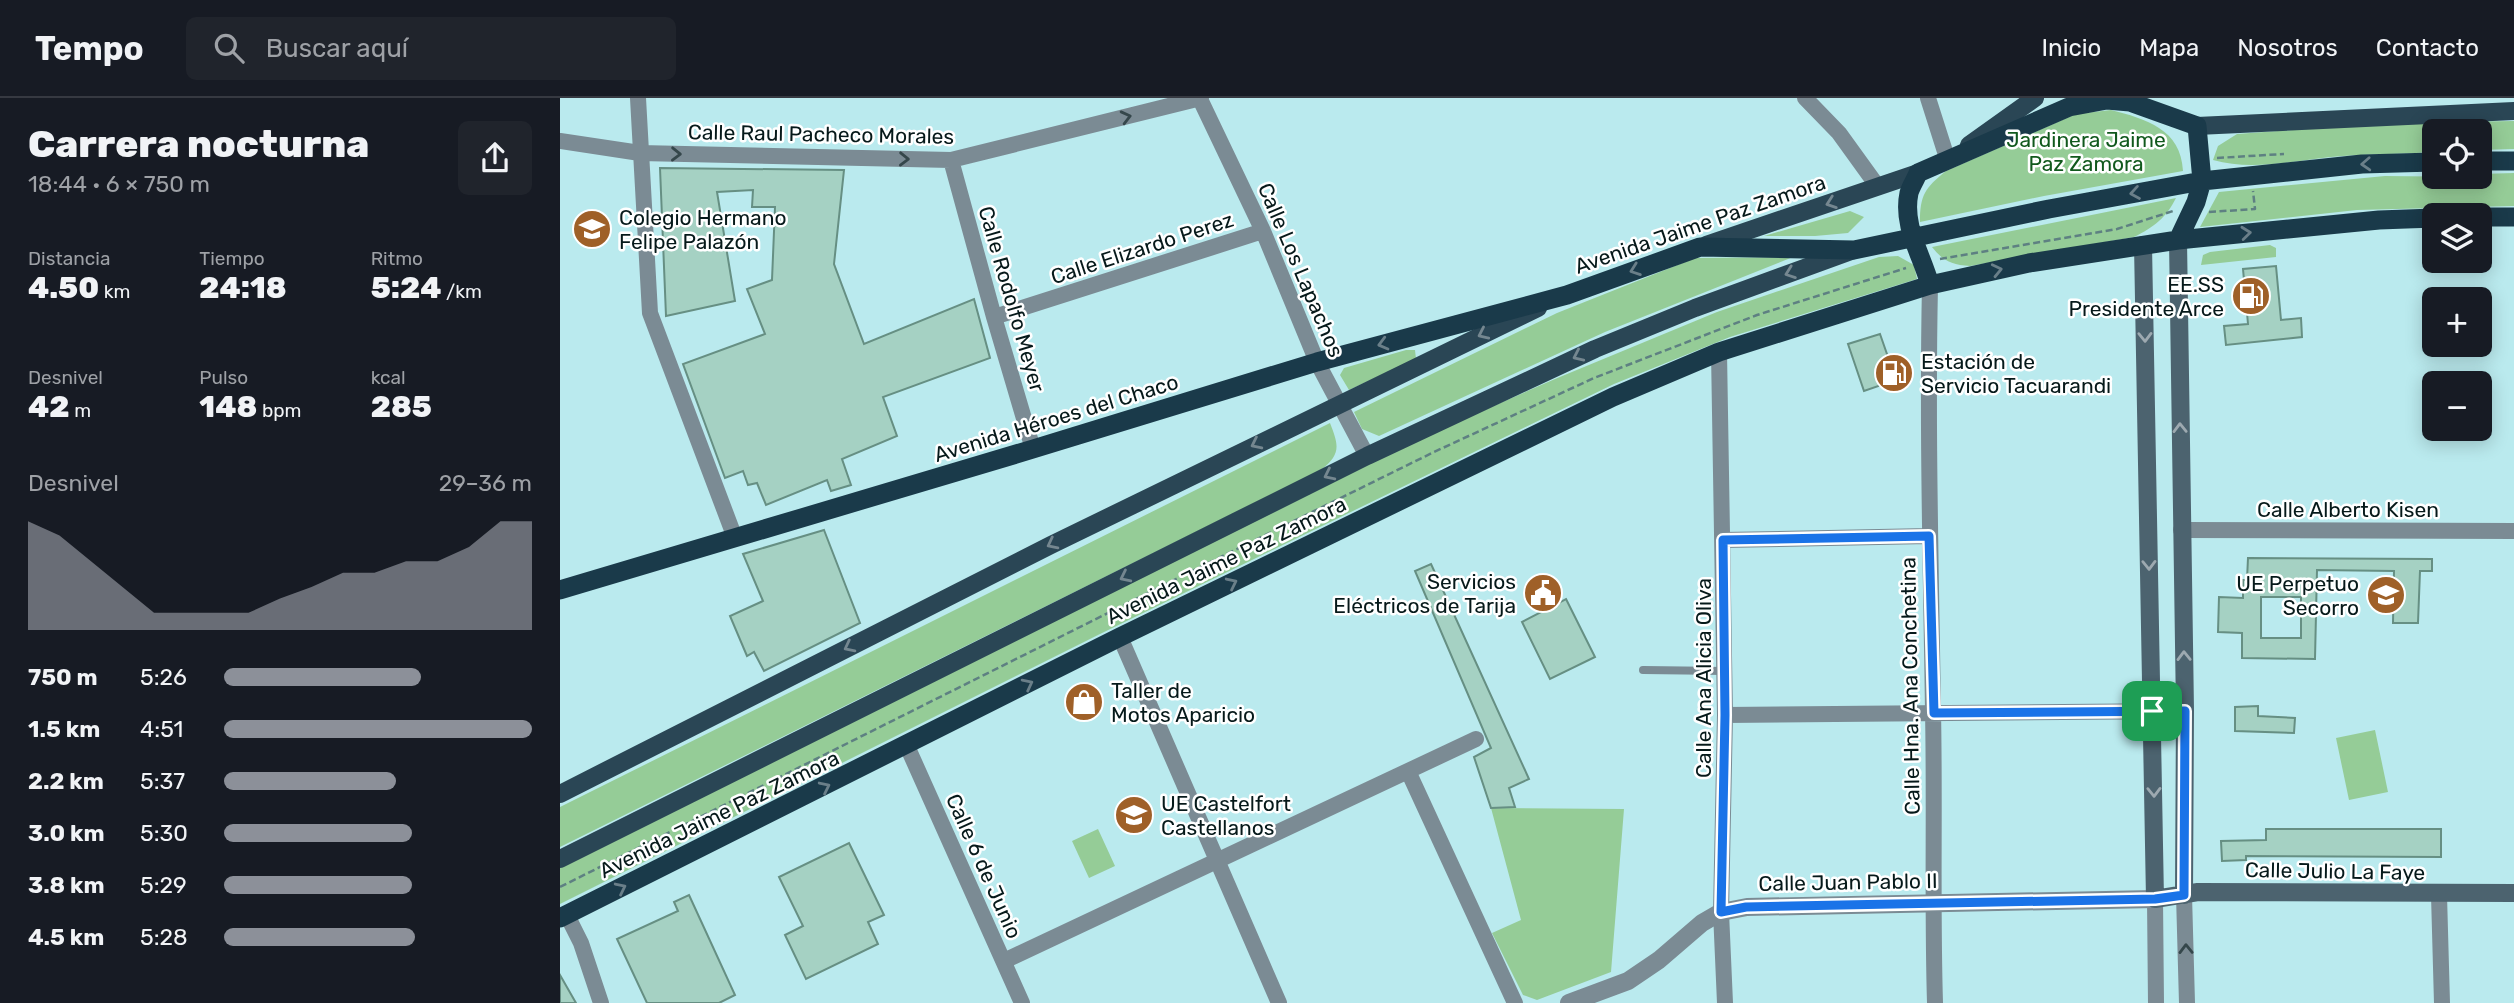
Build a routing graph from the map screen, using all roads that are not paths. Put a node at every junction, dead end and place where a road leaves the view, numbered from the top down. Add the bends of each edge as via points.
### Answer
1 (638, 98) edge
2 (1805, 98) edge
3 (1928, 98) edge
4 (2035, 98) edge
5 (1201, 99) edge
6 (2160, 107) edge
7 (2514, 111) edge
8 (2197, 126) junction
9 (560, 141) edge
10 (640, 153) junction
11 (951, 160) junction
12 (1948, 161) junction
13 (2492, 161) edge
14 (2514, 161) edge
15 (2422, 162) edge
16 (1918, 173) junction
17 (2202, 181) junction
18 (1878, 187) junction
19 (2514, 217) edge
20 (2422, 218) edge
21 (2492, 218) edge
22 (1263, 231) junction
23 (1912, 238) junction
24 (2178, 240) junction
25 (2143, 245) junction
26 (1700, 247) junction
27 (1854, 250) junction
28 (1930, 285) junction
29 (1567, 295) junction
30 (993, 317) junction
31 (1718, 352) junction
32 (1317, 362) junction
33 (1339, 403) junction
34 (1033, 449) junction
35 (1367, 456) junction
36 (2181, 530) junction
37 (2514, 531) edge
38 (1929, 536) junction
39 (735, 538) junction
40 (1723, 540) junction
41 (560, 590) edge
42 (1120, 637) junction
43 (1643, 670) dead end
44 (1725, 671) junction
45 (2152, 711) junction
46 (2185, 711) junction
47 (1934, 713) junction
48 (1725, 715) junction
49 (1476, 739) dead end
50 (907, 746) junction
51 (1408, 771) junction
52 (560, 794) edge
53 (560, 859) edge
54 (1216, 861) junction
55 (2514, 893) edge
56 (2184, 895) junction
57 (2439, 895) junction
58 (2155, 899) junction
59 (1932, 904) junction
60 (1721, 912) junction
61 (563, 916) edge
62 (1004, 961) junction
63 (601, 1003) edge
64 (1022, 1003) edge
65 (1279, 1003) edge
66 (1515, 1003) edge
67 (1569, 1003) edge
68 (1725, 1003) edge
69 (1934, 1003) edge
70 (2156, 1003) edge
71 (2187, 1003) edge
72 (2441, 1003) edge

1 - 10 street
2 - 18 street via 1839,133
3 - 12 street
4 - 12 main road
11 -> 5 street, Calle Raul Pacheco Morales
5 - 22 street, Calle Los Lapachos
6 - 8 highway, Avenida Jaime Paz Zamora
6 - 12 highway, Avenida Jaime Paz Zamora via 2107,100 2070,107
7 - 8 main road
8 - 17 highway
9 - 10 street, Calle Raul Pacheco Morales
10 -> 11 street, Calle Raul Pacheco Morales
10 - 39 street via 650,313
11 - 30 street, Calle Rodolfo Meyer
12 - 16 highway, Avenida Jaime Paz Zamora
13 - 14 highway
15 -> 17 highway, Avenida Jaime Paz Zamora
16 - 18 main road, Avenida Jaime Paz Zamora
16 - 23 highway via 1909,193
17 -> 23 highway, Avenida Jaime Paz Zamora
17 - 24 highway
18 -> 26 main road, Avenida Jaime Paz Zamora
19 - 21 highway
24 -> 20 highway, Avenida Jaime Paz Zamora
22 - 30 street, Calle Elizardo Perez
22 - 32 street, Calle Los Lapachos
23 - 27 highway, Avenida Jaime Paz Zamora
23 - 28 highway
24 - 25 highway, Avenida Jaime Paz Zamora
36 -> 24 main road
28 -> 25 highway, Avenida Jaime Paz Zamora
25 -> 45 main road
26 - 27 highway
26 -> 29 highway, Avenida Jaime Paz Zamora
27 -> 35 main road, Avenida Jaime Paz Zamora via 1595,349
28 - 31 highway, Avenida Jaime Paz Zamora
28 - 38 street, Calle Hna. Ana Conchetina
29 -> 32 highway, Avenida Héroes del Chaco
29 -> 33 main road, Avenida Jaime Paz Zamora
30 - 34 street, Calle Rodolfo Meyer
31 - 40 street, Calle Ana Alicia Oliva
42 -> 31 highway, Avenida Jaime Paz Zamora via 1613,397
32 - 33 street, Calle Los Lapachos
32 - 34 highway, Avenida Héroes del Chaco
33 - 35 street, Calle Los Lapachos
33 -> 52 main road, Avenida Jaime Paz Zamora
34 - 39 highway, Avenida Héroes del Chaco
35 -> 53 main road, Avenida Jaime Paz Zamora
36 - 37 street, Calle Alberto Kisen
46 -> 36 main road
38 - 40 street
38 - 47 street, Calle Hna. Ana Conchetina
39 - 41 highway, Avenida Héroes del Chaco
40 - 44 street, Calle Ana Alicia Oliva
50 -> 42 highway, Avenida Jaime Paz Zamora
42 - 54 street
43 - 44 lane
44 - 48 street, Calle Ana Alicia Oliva
45 - 46 street
45 - 47 street
45 -> 58 main road
46 - 56 main road
47 - 48 street
47 - 59 street, Calle Hna. Ana Conchetina
48 - 60 street, Calle Ana Alicia Oliva
49 - 51 street
61 -> 50 highway, Avenida Jaime Paz Zamora
50 - 62 street, Calle 6 de Junio
51 - 54 street
51 - 66 street
54 - 62 street
54 - 65 street
55 - 57 main road, Calle Julio La Faye
56 - 57 main road, Calle Julio La Faye
56 - 58 main road, Calle Julio La Faye
71 -> 56 street
57 - 72 street
58 - 59 street, Calle Juan Pablo II
58 - 70 street
59 - 60 street, Calle Juan Pablo II via 1746,907
59 - 69 street, Calle Hna. Ana Conchetina
60 - 67 street, Calle Juan Pablo II via 1628,981
60 - 68 street, Calle Ana Alicia Oliva
61 - 63 street via 581,943
62 - 64 street, Calle 6 de Junio

